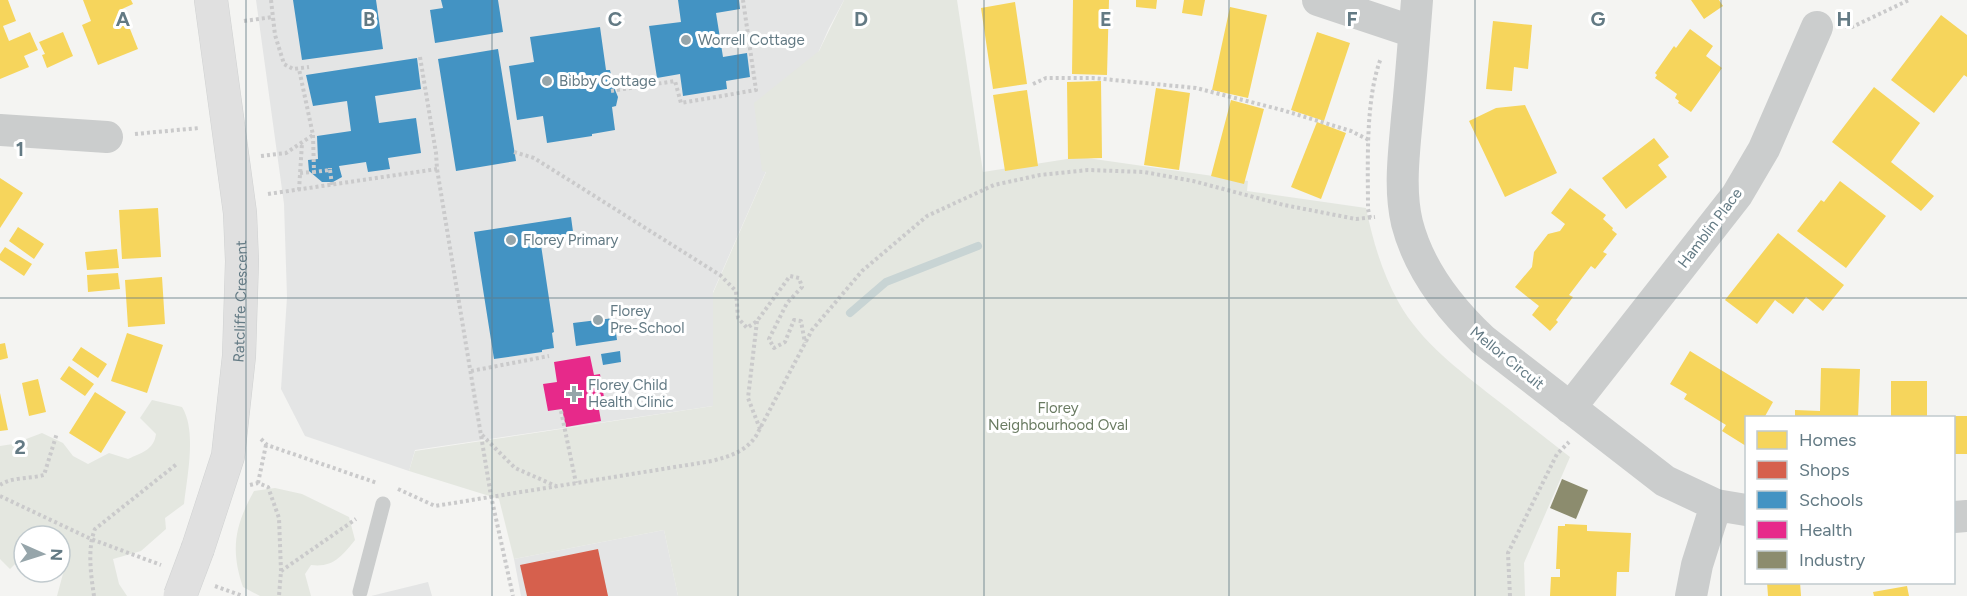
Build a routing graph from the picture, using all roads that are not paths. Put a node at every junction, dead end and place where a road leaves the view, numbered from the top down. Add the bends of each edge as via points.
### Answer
1 (211, 0) edge
2 (1318, 0) edge
3 (1417, 0) edge
4 (1817, 27) road end
5 (1414, 32) junction
6 (0, 130) edge
7 (107, 136) road end
8 (1579, 415) junction
9 (383, 504) road end
10 (1716, 505) junction
11 (1745, 510) edge
12 (360, 592) dead end
13 (180, 596) edge
14 (1691, 596) edge

1 - 13 street, Ratcliffe Crescent, bridge via 240,213 239,356 228,456
2 - 5 street
3 - 5 street, Mellor Circuit
4 - 8 street, Hamblin Place via 1764,149 1737,195
5 - 8 street, Mellor Circuit via 1402,178 1407,223 1423,266 1465,323
6 - 7 street
8 - 10 street, Mellor Circuit via 1665,481
9 - 12 lane
10 - 11 street, Mellor Circuit
10 - 14 street

